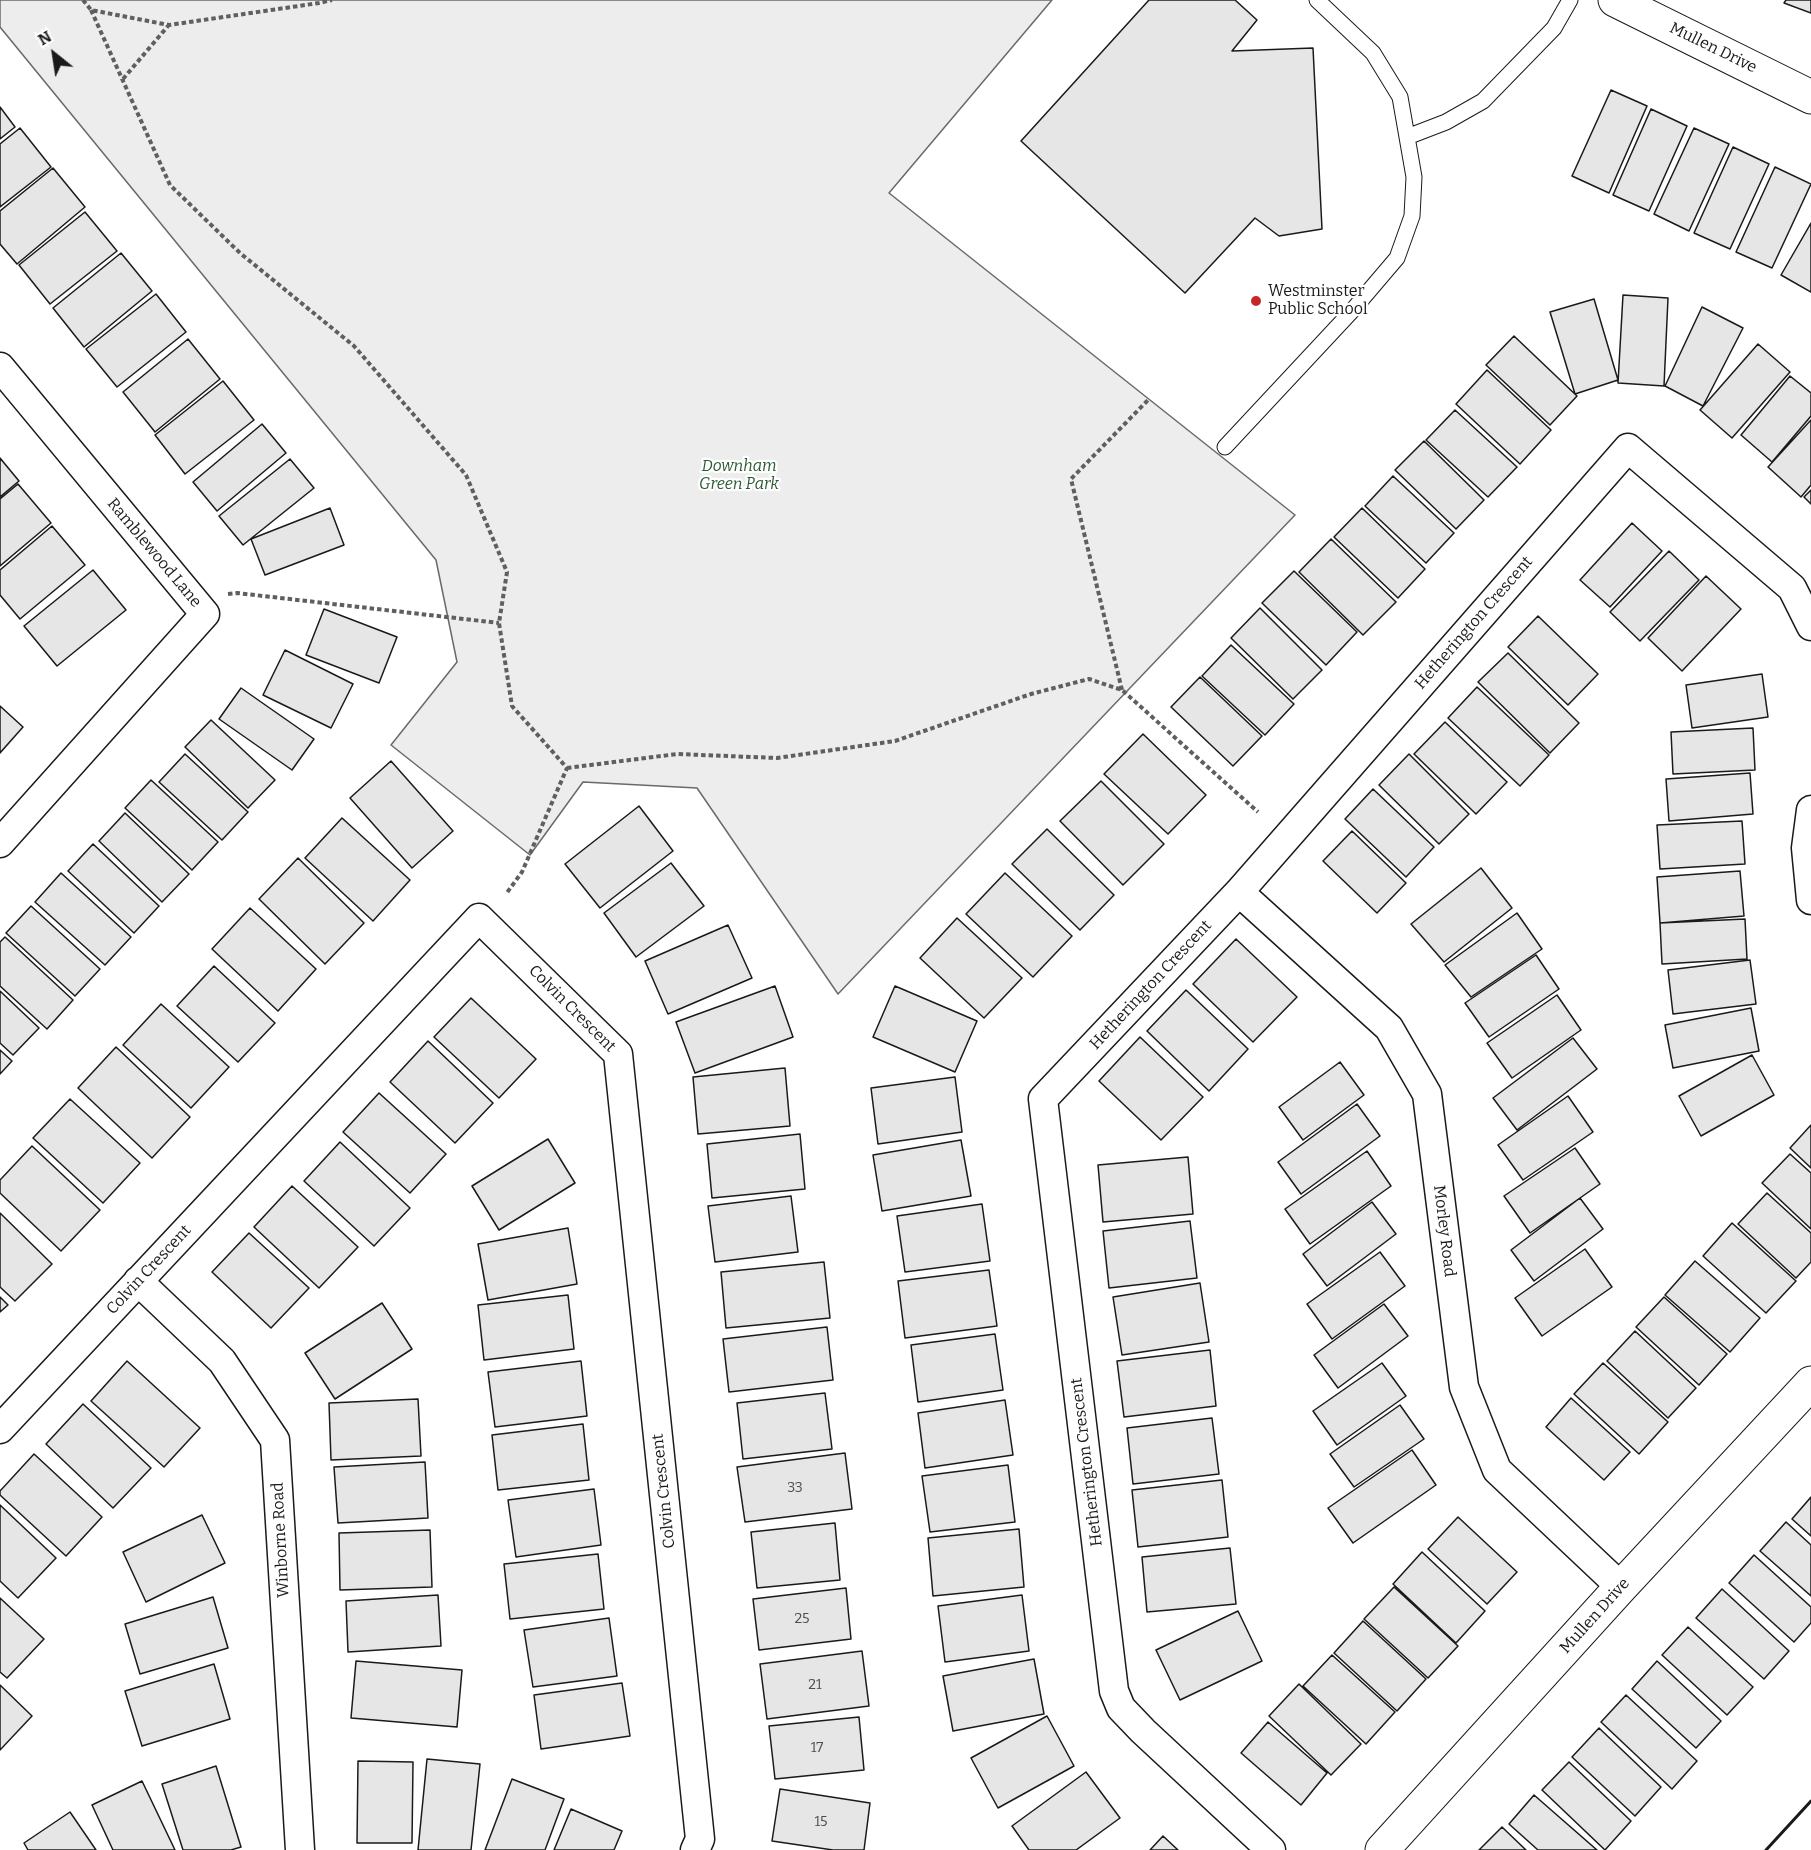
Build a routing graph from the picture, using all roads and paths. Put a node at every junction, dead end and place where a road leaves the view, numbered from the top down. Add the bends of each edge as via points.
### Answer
1 (83, 0) edge
2 (332, 0) edge
3 (1317, 0) edge
4 (1570, 0) edge
5 (1615, 0) edge
6 (91, 10) junction
7 (169, 26) junction
8 (123, 79) junction
9 (1811, 97) edge
10 (1407, 137) junction
11 (0, 367) edge
12 (1149, 399) dead end
13 (1225, 447) dead end
14 (217, 596) dead end
15 (499, 623) junction
16 (1811, 626) edge
17 (1122, 690) junction
18 (567, 768) junction
19 (1811, 810) edge
20 (1258, 812) dead end
21 (0, 843) edge
22 (1239, 892) junction
23 (506, 894) dead end
24 (1811, 900) edge
25 (138, 1281) junction
26 (1811, 1383) edge
27 (0, 1429) edge
28 (1621, 1587) junction
29 (300, 1850) edge
30 (695, 1850) edge
31 (1271, 1850) edge
32 (1382, 1850) edge

1 - 6 path
2 - 7 path
3 - 10 lane via 1373,53 1400,97
4 - 10 lane via 1554,28 1483,101 1446,122
5 - 9 street, Mullen Drive
6 - 7 path
6 - 8 path
7 - 8 path
8 - 15 path via 170,184 240,253 354,346 466,475 507,573
10 - 13 lane via 1414,177 1412,216 1397,258
11 - 21 street, Ramblewood Lane via 205,614
12 - 17 path via 1071,479
14 - 15 path via 237,593
15 - 18 path via 512,706
16 - 22 street, Hetherington Crescent via 1792,588 1628,448
17 - 18 path via 1089,679 1031,694 895,741 813,753 777,758 677,754
17 - 20 path
18 - 23 path via 522,872
19 - 24 street via 1806,848
22 - 28 street, Morley Road via 1389,1028 1427,1094 1464,1387 1497,1470
22 - 31 street, Hetherington Crescent via 1044,1100 1114,1690 1121,1708 1143,1731
25 - 27 street, Colvin Crescent
25 - 29 street, Winborne Road via 222,1361 275,1440
25 - 30 street, Colvin Crescent via 479,918 618,1053 700,1839
26 - 28 street, Mullen Drive
28 - 32 street, Mullen Drive

